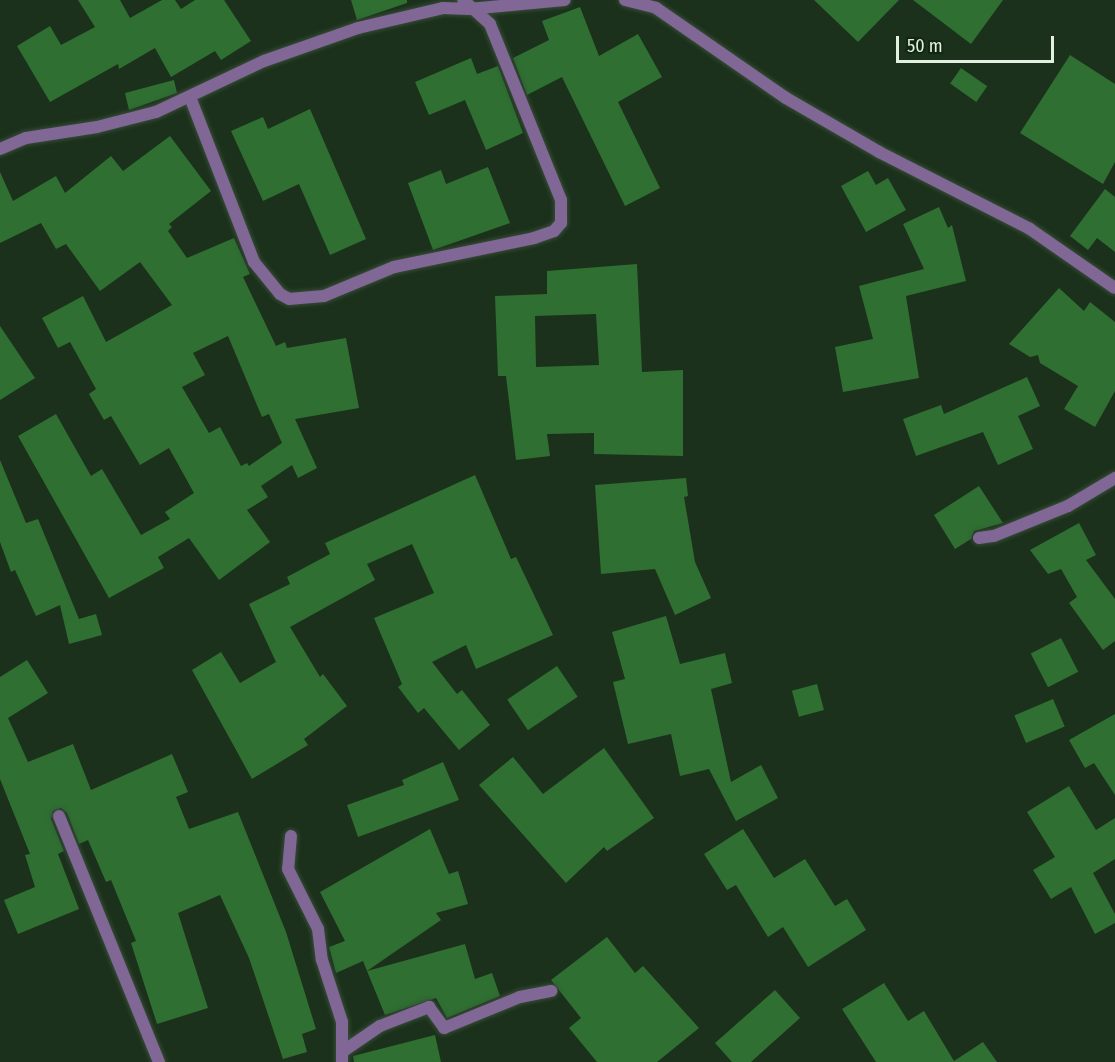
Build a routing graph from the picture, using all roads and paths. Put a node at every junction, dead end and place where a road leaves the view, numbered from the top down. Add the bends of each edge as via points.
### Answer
1 (565, 0) edge
2 (625, 0) edge
3 (466, 5) edge
4 (190, 96) junction
5 (0, 149) edge
6 (1115, 288) edge
7 (1115, 478) edge
8 (979, 538) dead end
9 (59, 816) dead end
10 (291, 836) dead end
11 (550, 991) dead end
12 (342, 1057) edge
13 (159, 1062) edge

1 - 3 street
2 - 6 street via 656,8 786,98 879,152 1030,229
3 - 4 street via 332,35
3 - 4 street via 490,24 561,200 561,223 554,231 534,238 394,267 324,296 289,298 280,294 254,262
4 - 5 street via 156,112 97,127 26,138
7 - 8 street via 1068,506 994,536
9 - 13 street
10 - 12 street via 288,869 318,929 322,960 342,1022
11 - 12 street via 520,997 444,1028 429,1007 380,1026

